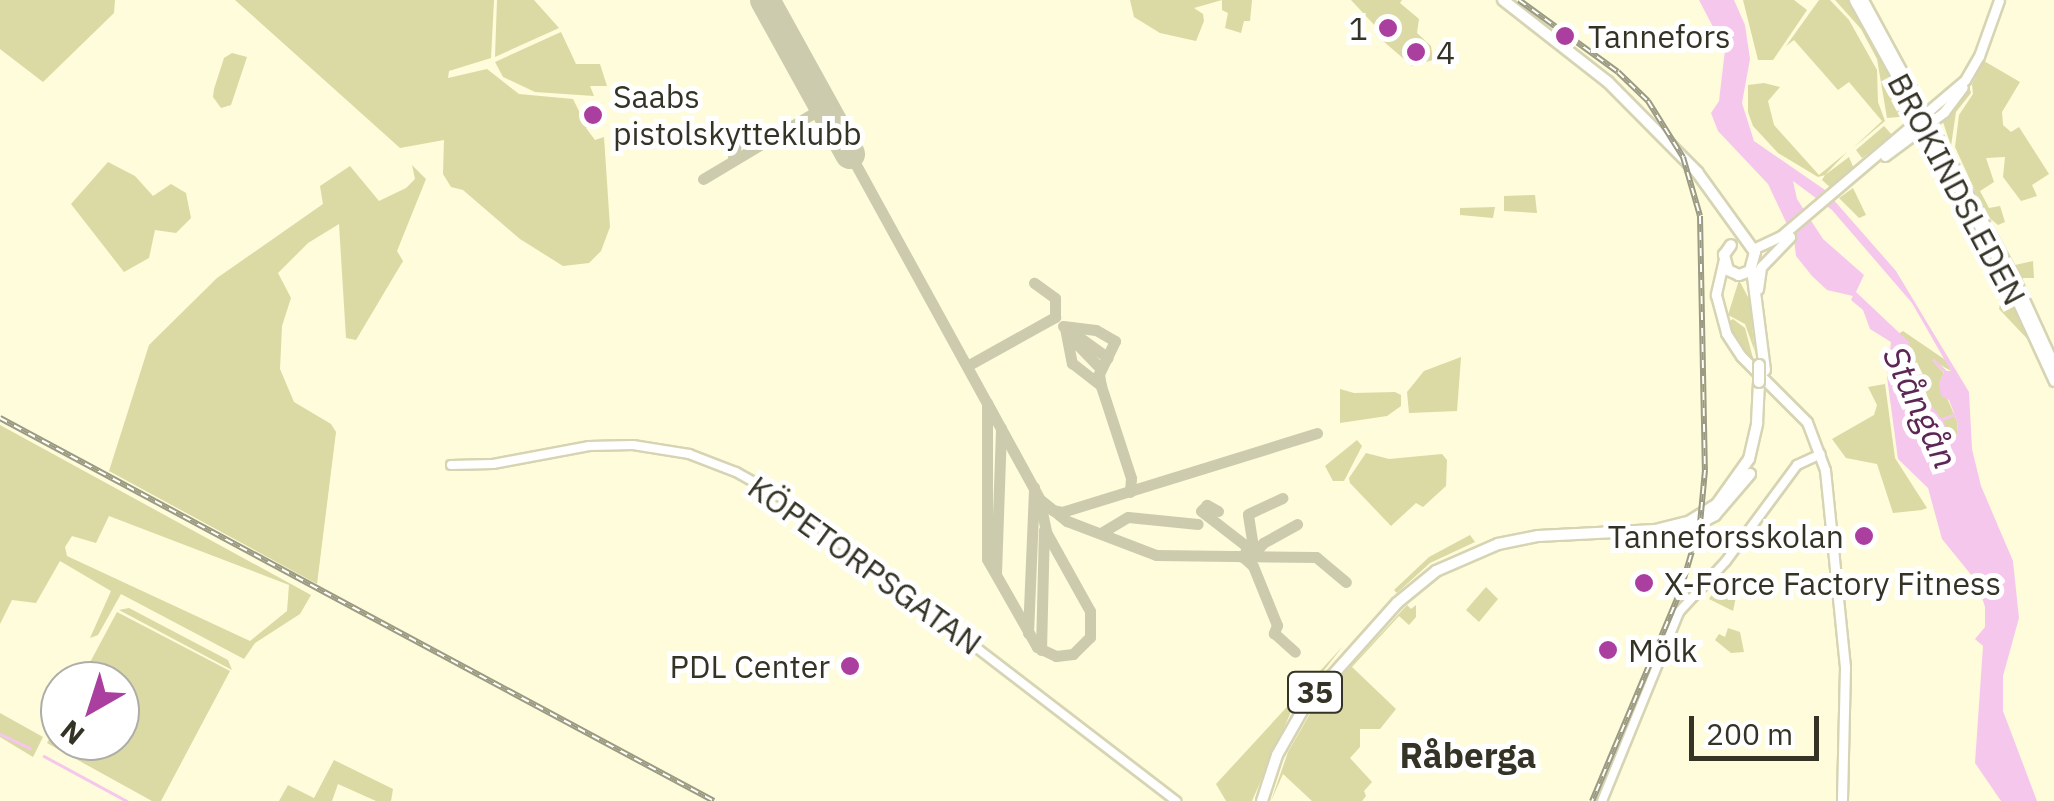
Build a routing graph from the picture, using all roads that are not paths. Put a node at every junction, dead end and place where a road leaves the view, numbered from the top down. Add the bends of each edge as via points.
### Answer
1 (1494, 0) edge
2 (1503, 0) edge
3 (1854, 0) edge
4 (1863, 0) edge
5 (1999, 0) edge
6 (1965, 80) junction
7 (1912, 105) junction
8 (1944, 112) junction
9 (1925, 121) junction
10 (1908, 134) junction
11 (1937, 142) junction
12 (1783, 238) junction
13 (1731, 245) junction
14 (1750, 246) junction
15 (1724, 259) junction
16 (1754, 267) junction
17 (1736, 274) junction
18 (1719, 281) junction
19 (1759, 302) junction
20 (2046, 355) junction
21 (2054, 364) edge
22 (1762, 376) junction
23 (2054, 381) edge
24 (1822, 454) junction
25 (451, 465) dead end
26 (1176, 801) edge
27 (1265, 801) edge
28 (1602, 801) edge
29 (1842, 801) edge

1 - 13 main road via 1605,88 1666,147 1718,209
2 - 14 main road, 35 via 1654,126 1707,184
3 - 7 main road, BROKINDSLEDEN
4 - 9 main road, BROKINDSLEDEN
5 - 6 main road
6 - 8 main road
6 - 9 main road
7 - 9 main road, BROKINDSLEDEN
7 - 10 main road
8 - 9 main road
8 - 11 main road
9 - 10 main road
9 - 11 main road, BROKINDSLEDEN
10 - 11 main road
10 - 12 main road
11 - 20 main road, BROKINDSLEDEN
12 - 14 main road
12 - 16 main road
12 - 19 main road via 1761,267
13 - 14 main road
13 - 15 main road
14 - 16 main road, 35
15 - 17 main road, 35
15 - 18 main road
16 - 17 main road
16 - 19 main road, 35
17 - 18 main road
17 - 22 main road, 35 via 1754,306
18 - 24 main road via 1718,313 1730,342 1802,414
19 - 22 main road, 35
20 - 21 main road, BROKINDSLEDEN
20 - 23 main road, BROKINDSLEDEN
22 - 27 main road, 35 via 1762,439 1755,463 1722,509 1672,534 1517,545 1436,579 1401,607 1316,700
24 - 28 street via 1797,464 1726,562 1683,606
24 - 29 main road via 1845,667
25 - 26 street, KÖPETORPSGATAN via 632,445 689,454 736,472 779,496

